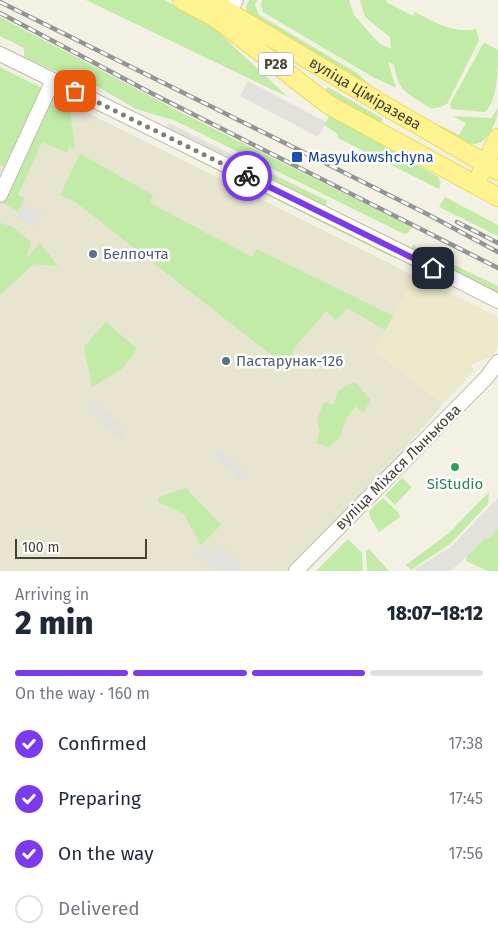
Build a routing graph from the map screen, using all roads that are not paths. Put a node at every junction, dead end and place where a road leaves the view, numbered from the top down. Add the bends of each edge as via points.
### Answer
1 (182, 0) edge
2 (209, 0) edge
3 (230, 12) edge
4 (0, 54) edge
5 (53, 80) junction
6 (498, 138) edge
7 (495, 169) edge
8 (482, 188) junction
9 (0, 195) edge
10 (498, 197) edge
11 (498, 301) edge
12 (498, 362) edge
13 (296, 571) edge

1 - 3 main road, вуліца Ціміразева / Р28
2 - 3 main road, вуліца Ціміразева / Р28
3 - 7 main road, вуліца Ціміразева / Р28
3 - 8 main road, вуліца Ціміразева / Р28 via 329,105
4 - 5 street
5 - 9 street
5 - 11 street
6 - 7 main road
7 - 8 main road via 480,174
8 - 10 main road, вуліца Ціміразева / Р28
12 - 13 street, вуліца Міхася Лынькова via 487,377

